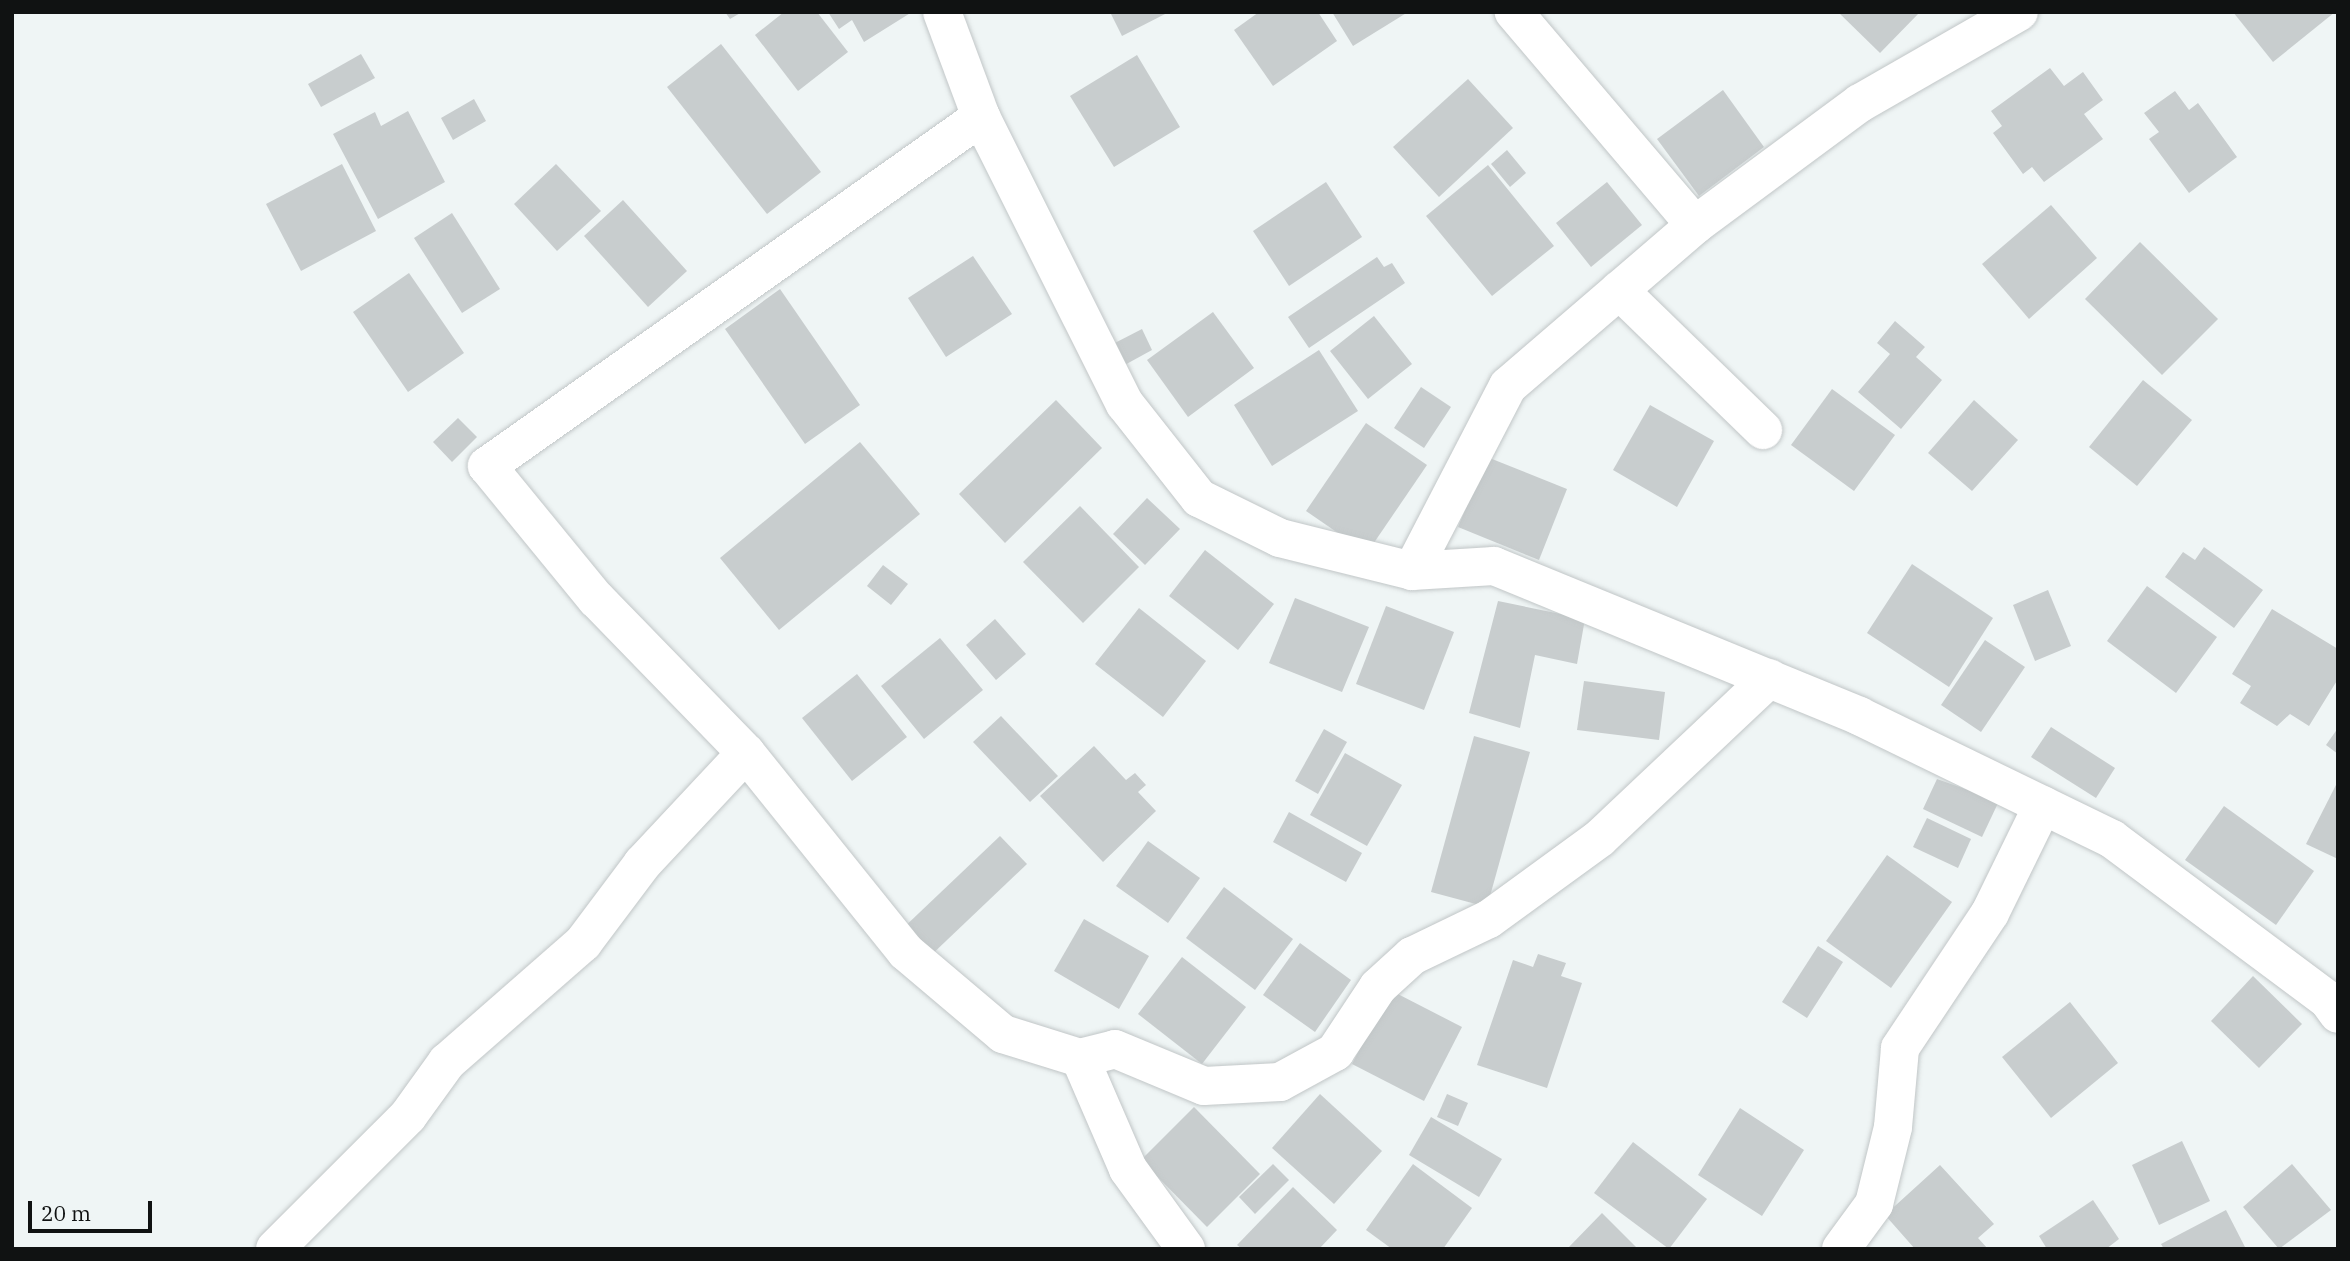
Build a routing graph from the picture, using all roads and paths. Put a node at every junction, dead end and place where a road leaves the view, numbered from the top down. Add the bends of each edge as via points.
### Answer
1 (942, 12) edge
2 (1514, 12) edge
3 (2019, 12) edge
4 (981, 117) junction
5 (1695, 225) junction
6 (1619, 290) junction
7 (1763, 430) dead end
8 (1412, 571) junction
9 (1770, 678) junction
10 (746, 753) junction
11 (2043, 805) junction
12 (2338, 1014) edge
13 (1080, 1058) junction
14 (275, 1249) edge
15 (1186, 1249) edge
16 (1841, 1249) edge

1 - 4 street
2 - 5 street
3 - 5 street via 1860,103
4 - 8 street via 1125,404 1199,498 1280,538
4 - 10 street via 487,466 596,600
5 - 6 street
6 - 7 street
6 - 8 street via 1507,386
8 - 9 street via 1494,566
9 - 11 street
9 - 13 street via 1600,838 1489,919 1412,956 1378,987 1335,1052 1280,1082 1204,1086 1115,1049
10 - 13 street via 906,953 1003,1034
10 - 14 street via 642,864 583,943 447,1062 408,1116
11 - 12 street via 2112,839
11 - 16 street via 1990,913 1900,1048 1893,1127 1874,1204
13 - 15 street via 1128,1169

